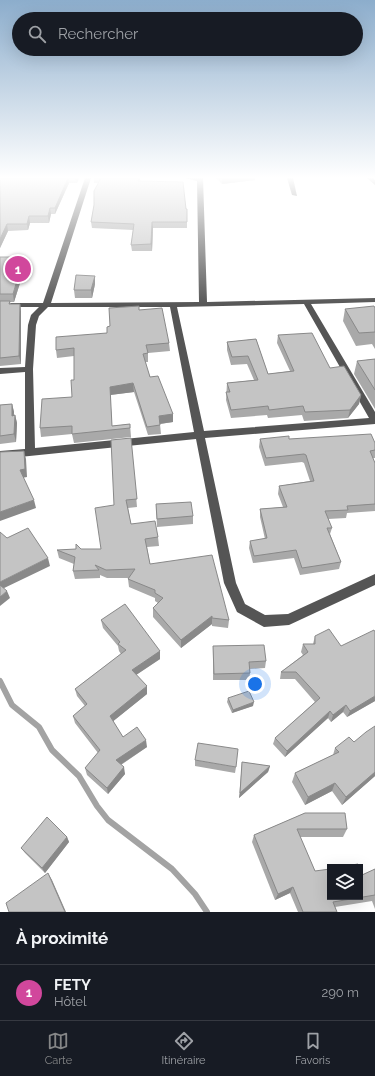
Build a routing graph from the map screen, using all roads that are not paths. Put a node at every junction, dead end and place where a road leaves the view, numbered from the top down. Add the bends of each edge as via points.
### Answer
1 (74, 221) edge
2 (201, 221) edge
3 (375, 300) edge
4 (306, 302) junction
5 (203, 304) junction
6 (0, 305) edge
7 (173, 305) junction
8 (46, 306) junction
9 (29, 369) junction
10 (0, 372) edge
11 (375, 421) edge
12 (199, 435) junction
13 (30, 452) junction
14 (0, 455) edge
15 (375, 579) edge

1 - 8 street
2 - 5 street
3 - 4 street
4 - 5 street
4 - 11 street
5 - 7 street
6 - 8 street
7 - 8 street
7 - 12 street
8 - 9 street via 35,315 32,325
9 - 10 street
9 - 13 street
11 - 12 street
12 - 13 street
12 - 15 street via 230,583 241,608 264,621 289,619
13 - 14 street

